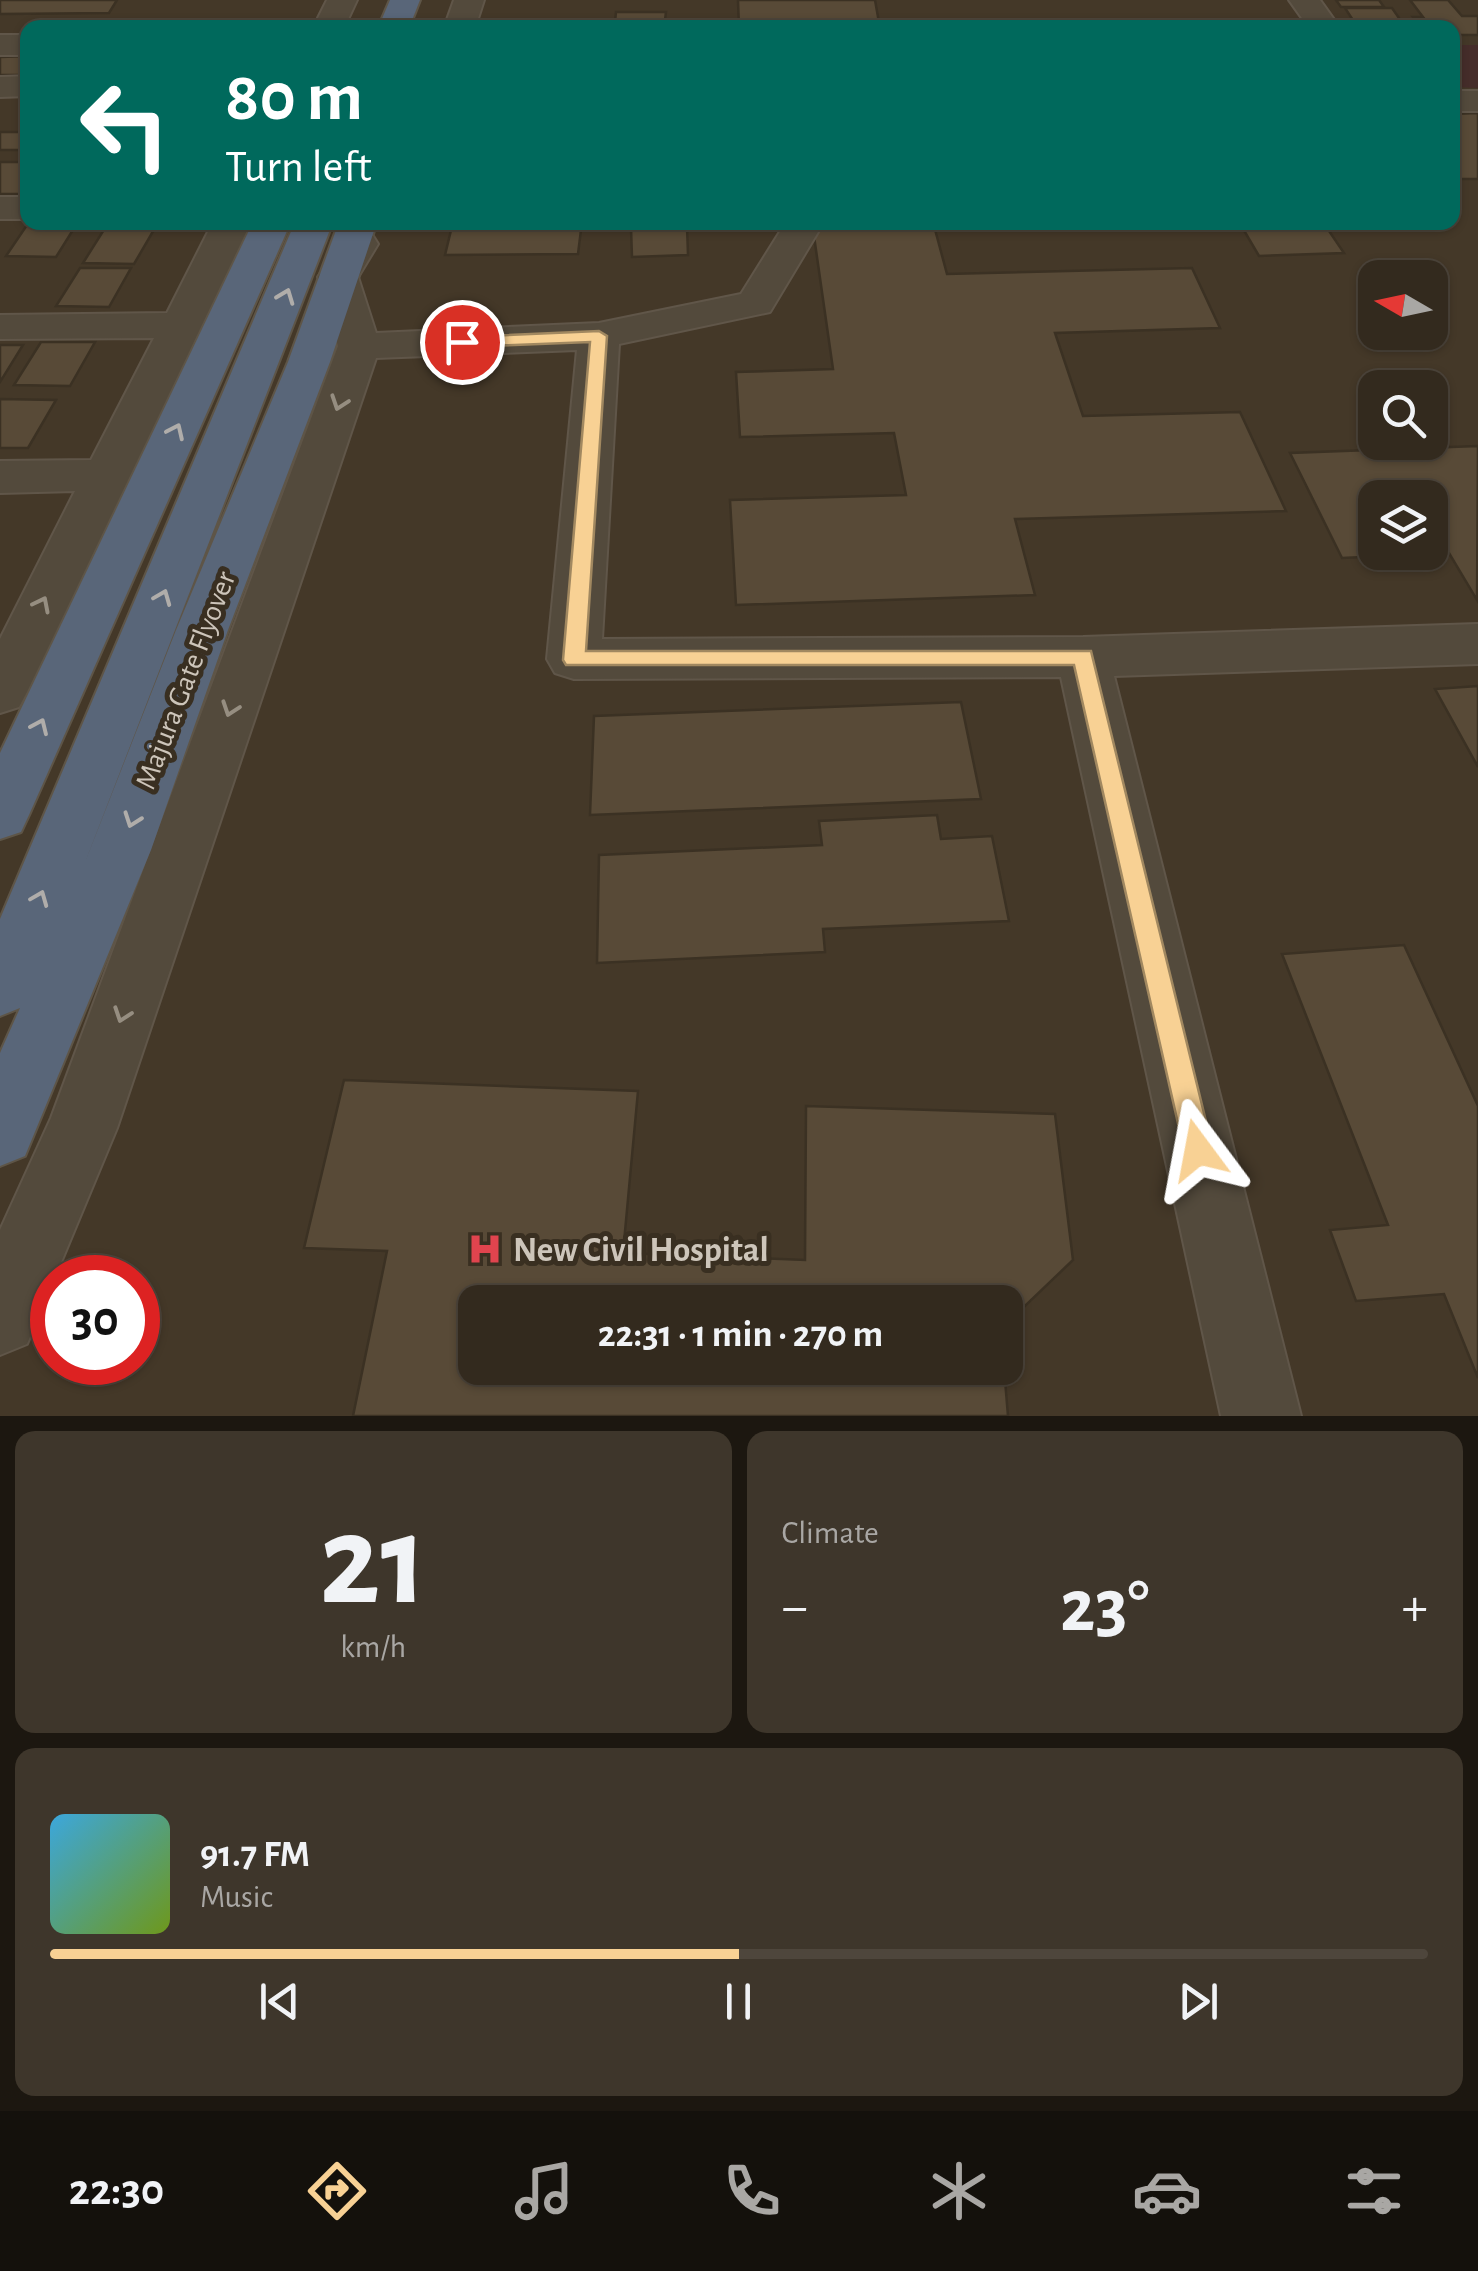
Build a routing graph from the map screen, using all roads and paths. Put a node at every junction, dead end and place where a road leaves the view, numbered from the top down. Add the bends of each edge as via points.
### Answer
1 (228, 230) edge
2 (268, 230) edge
3 (311, 230) edge
4 (355, 230) edge
5 (368, 230) edge
6 (800, 230) edge
7 (338, 276) junction
8 (184, 325) junction
9 (0, 327) edge
10 (599, 336) junction
11 (359, 346) junction
12 (107, 475) junction
13 (0, 477) edge
14 (1478, 644) edge
15 (1083, 657) junction
16 (3, 676) edge
17 (0, 815) edge
18 (0, 986) edge
19 (0, 1132) edge
20 (0, 1318) edge
21 (1261, 1416) edge

1 - 8 street
17 -> 2 highway
18 -> 3 highway, Majura Gate Flyover
4 - 7 highway, Majura Gate Flyover
5 - 7 street
6 - 10 street via 756,303
7 - 11 street
7 -> 19 highway, Majura Gate Flyover via 121,850
8 - 9 street
8 - 12 street
10 - 11 street
10 - 15 street via 574,660
11 -> 20 street via 82,1128
12 - 13 street
16 -> 12 street
14 - 15 street
15 - 21 street

